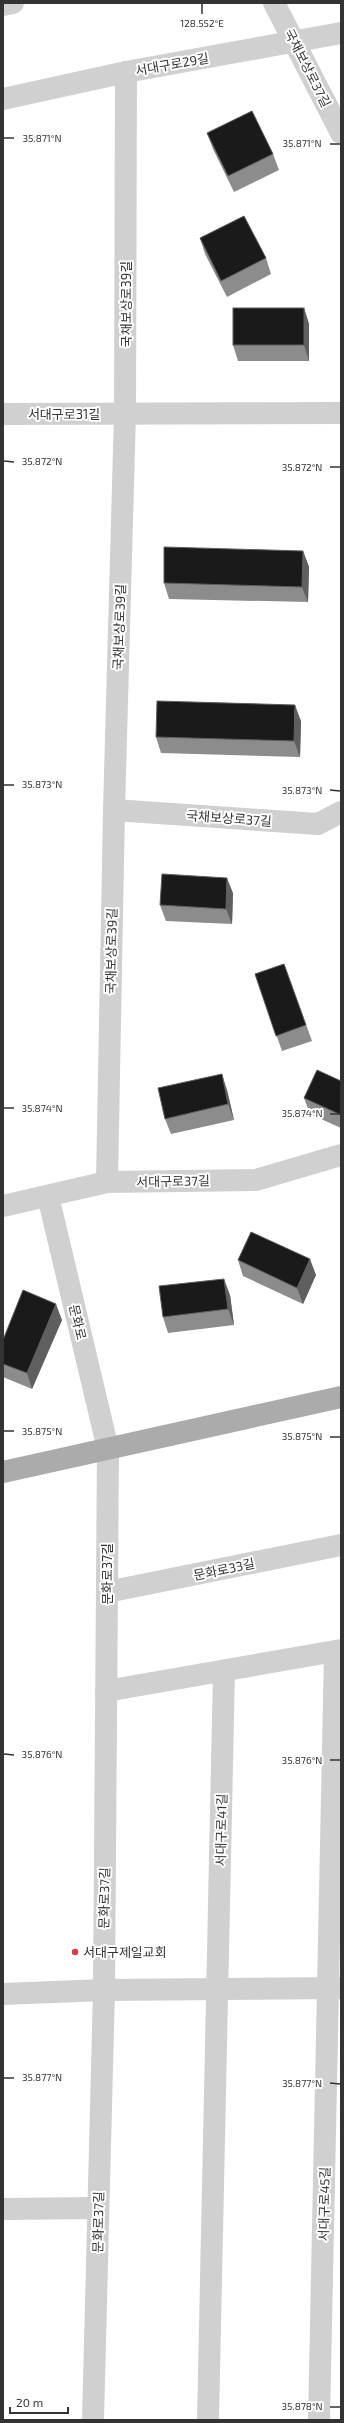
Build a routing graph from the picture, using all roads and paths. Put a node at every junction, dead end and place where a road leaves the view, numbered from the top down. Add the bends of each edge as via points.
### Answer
1 (13, 3) edge
2 (274, 3) edge
3 (3, 5) edge
4 (341, 33) edge
5 (295, 42) junction
6 (126, 72) junction
7 (3, 99) edge
8 (341, 134) edge
9 (125, 413) junction
10 (341, 413) edge
11 (3, 414) edge
12 (114, 810) junction
13 (341, 812) edge
14 (341, 1155) edge
15 (107, 1182) junction
16 (48, 1196) junction
17 (3, 1206) edge
18 (341, 1397) edge
19 (108, 1449) junction
20 (3, 1472) edge
21 (341, 1545) edge
22 (107, 1592) junction
23 (338, 1651) edge
24 (224, 1671) junction
25 (106, 1691) junction
26 (335, 1988) edge
27 (218, 1989) junction
28 (104, 1990) junction
29 (3, 1994) edge
30 (98, 2208) junction
31 (3, 2209) edge
32 (93, 2420) edge
33 (208, 2420) edge
34 (319, 2420) edge

1 - 3 street
2 - 5 street, 국채보상로37길
4 - 5 street, 서대구로29길
5 - 6 street, 서대구로29길
5 - 8 street, 국채보상로37길
6 - 7 street, 서대구로29길
6 - 9 street, 국채보상로39길
9 - 10 street, 서대구로31길
9 - 11 street, 서대구로31길
9 - 12 street, 국채보상로39길
12 - 13 street, 국채보상로37길 via 318,824
12 - 15 street, 국채보상로39길
14 - 15 street, 서대구로37길 via 256,1180
15 - 16 street, 서대구로37길
16 - 17 street, 서대구로37길
16 - 19 street, 문화로
18 - 19 main road
19 - 20 main road
19 - 22 street, 문화로37길
21 - 22 street, 문화로33길
22 - 25 street, 문화로37길
23 - 24 street
23 - 26 street
24 - 25 street
24 - 27 street, 서대구로41길
25 - 28 street, 문화로37길
26 - 27 street
26 - 34 street, 서대구로45길
27 - 28 street
27 - 33 street
28 - 29 street
28 - 30 street, 문화로37길
30 - 31 street
30 - 32 street, 문화로37길

